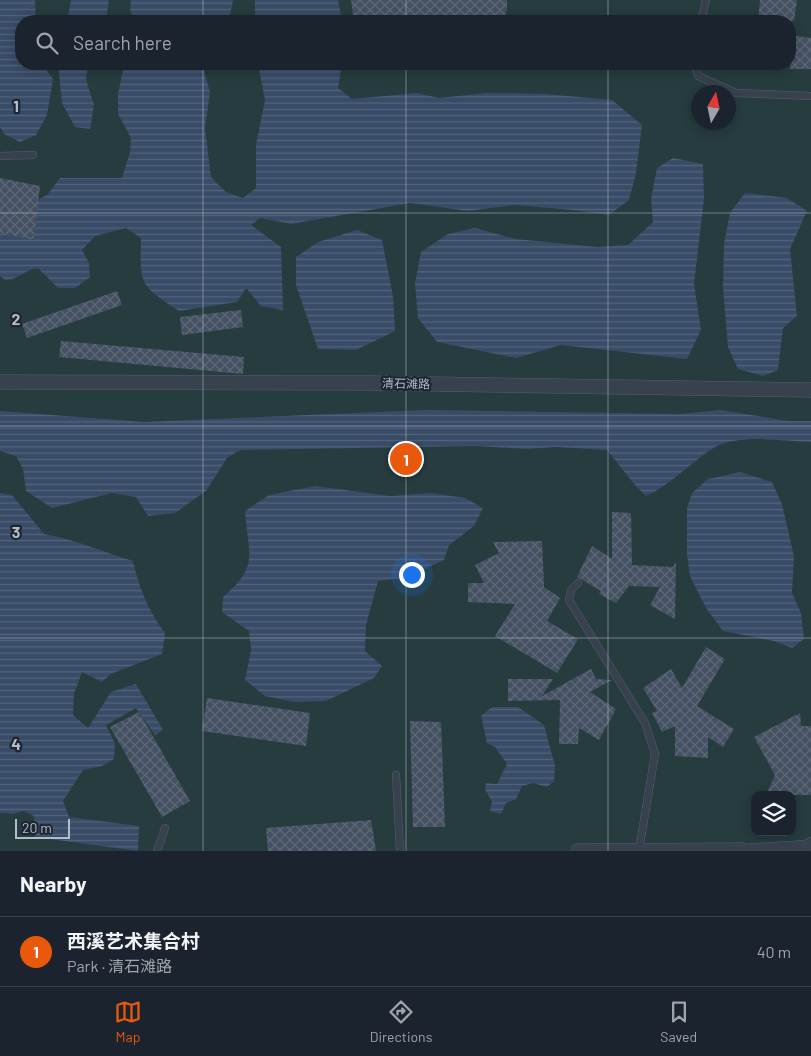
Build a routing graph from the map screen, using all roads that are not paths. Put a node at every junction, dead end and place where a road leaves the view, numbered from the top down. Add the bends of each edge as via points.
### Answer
1 (706, 0) edge
2 (702, 15) edge
3 (696, 70) edge
4 (811, 96) edge
5 (33, 155) dead end
6 (0, 156) edge
7 (0, 382) edge
8 (811, 390) edge
9 (578, 583) dead end
10 (396, 775) dead end
11 (165, 828) dead end
12 (811, 843) edge
13 (639, 850) edge
14 (742, 850) edge
15 (156, 851) edge
16 (400, 851) edge
17 (578, 851) edge

1 - 2 lane
3 - 4 lane via 698,76 736,93
5 - 6 lane
7 - 8 street, 清石滩路 via 370,383
9 - 13 lane via 569,600 646,723 655,754
10 - 16 lane
11 - 15 lane
12 - 14 street
13 - 14 street
13 - 17 street

